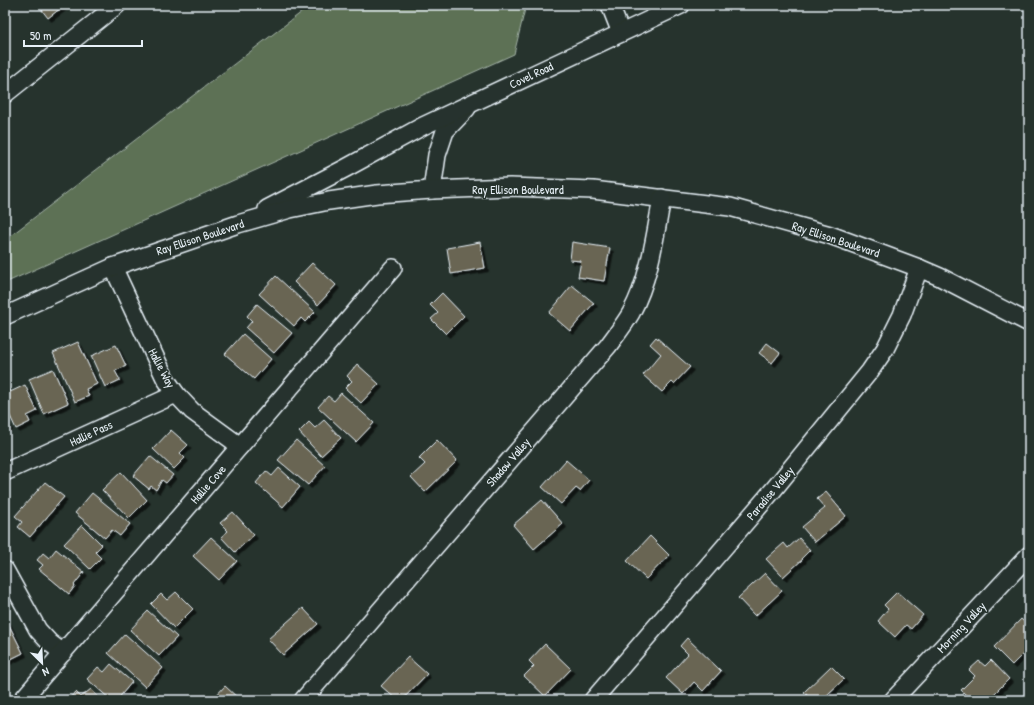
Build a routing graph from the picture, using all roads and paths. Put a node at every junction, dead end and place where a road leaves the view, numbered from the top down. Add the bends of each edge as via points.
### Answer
1 (117, 5) edge
2 (610, 5) edge
3 (681, 5) edge
4 (621, 33) junction
5 (5, 94) edge
6 (472, 102) junction
7 (432, 190) junction
8 (662, 198) junction
9 (238, 224) junction
10 (113, 266) junction
11 (393, 268) dead end
12 (919, 268) junction
13 (5, 316) edge
14 (1029, 323) edge
15 (176, 394) junction
16 (240, 446) junction
17 (5, 472) edge
18 (1029, 555) edge
19 (5, 570) edge
20 (63, 653) junction
21 (22, 700) edge
22 (303, 700) edge
23 (593, 700) edge
24 (893, 700) edge

1 - 5 street
2 - 4 street
3 - 4 street, Covel Road
4 - 6 street, Covel Road
6 - 7 street, Covel Road via 445,131 437,155
6 - 9 street
7 - 8 street, Ray Ellison Boulevard via 555,188
7 - 9 street, Ray Ellison Boulevard via 329,201
8 - 12 street, Ray Ellison Boulevard via 730,207 830,235
8 - 22 street, Shadow Valley via 649,265 631,312 622,326 603,352
9 - 10 street, Ray Ellison Boulevard
10 - 13 street, Ray Ellison Boulevard
10 - 15 street, Hallie Way via 165,378
11 - 16 street, Hallie Cove
12 - 14 street, Ray Ellison Boulevard
12 - 23 street, Paradise Valley via 902,315 885,350 870,371 774,489
15 - 16 street, Hallie Way via 192,411
15 - 17 street, Hallie Pass
16 - 20 street, Hallie Cove
18 - 24 street, Morning Valley
19 - 20 street via 38,630
20 - 21 street, Hallie Cove

